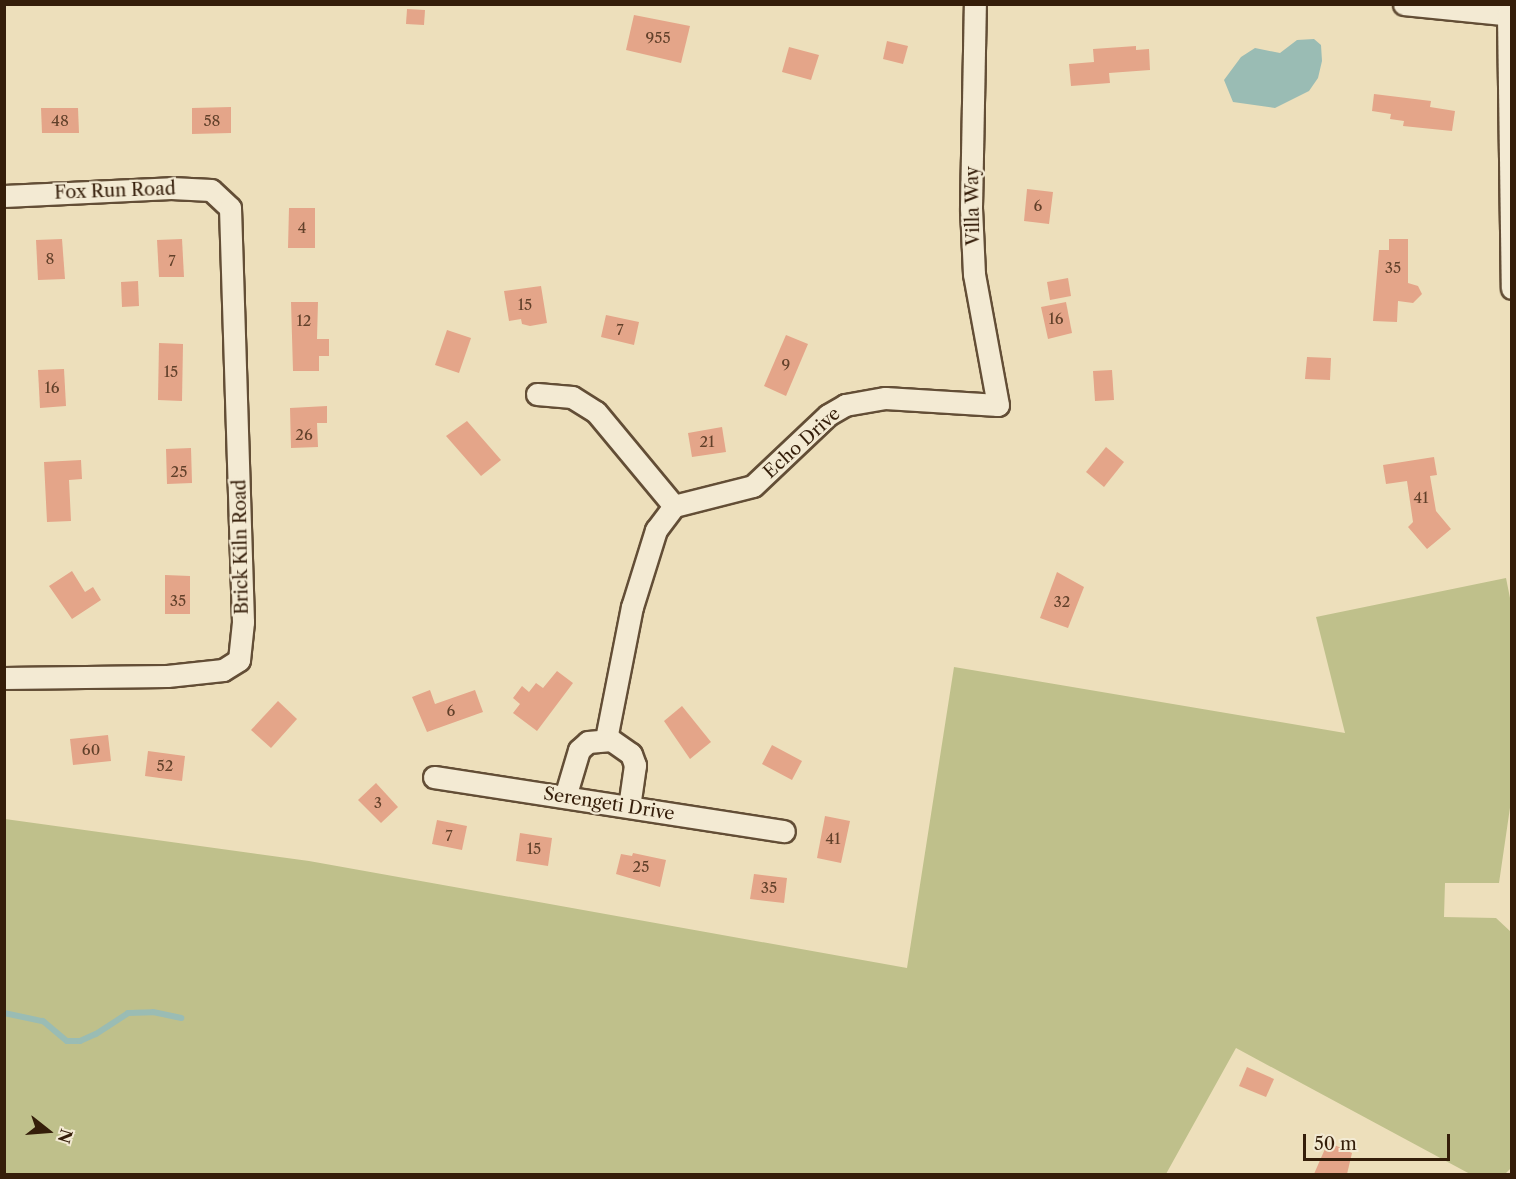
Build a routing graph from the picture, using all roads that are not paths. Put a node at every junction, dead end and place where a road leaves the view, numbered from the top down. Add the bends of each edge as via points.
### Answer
1 (975, 4) edge
2 (1404, 4) edge
3 (1510, 15) edge
4 (4, 196) edge
5 (221, 200) joint
6 (1512, 288) edge
7 (537, 394) dead end
8 (998, 405) joint
9 (674, 506) junction
10 (4, 678) edge
11 (606, 739) junction
12 (434, 777) dead end
13 (566, 797) junction
14 (629, 807) junction
15 (784, 831) dead end

1 - 8 street, Villa Way via 971,207 974,274
2 - 3 street
3 - 6 street
4 - 5 street, Fox Run Road via 171,188 211,190
5 - 10 street, Brick Kiln Road via 230,208 234,258 243,622 239,660 223,670 167,676
7 - 9 street via 572,397 596,412
8 - 9 street, Echo Drive via 885,398 845,405 828,415 753,486
9 - 11 street via 657,530 632,607
11 - 13 street via 588,742 579,750
11 - 14 street via 622,745 635,765
12 - 13 street, Serengeti Drive
13 - 14 street, Serengeti Drive
14 - 15 street, Serengeti Drive

